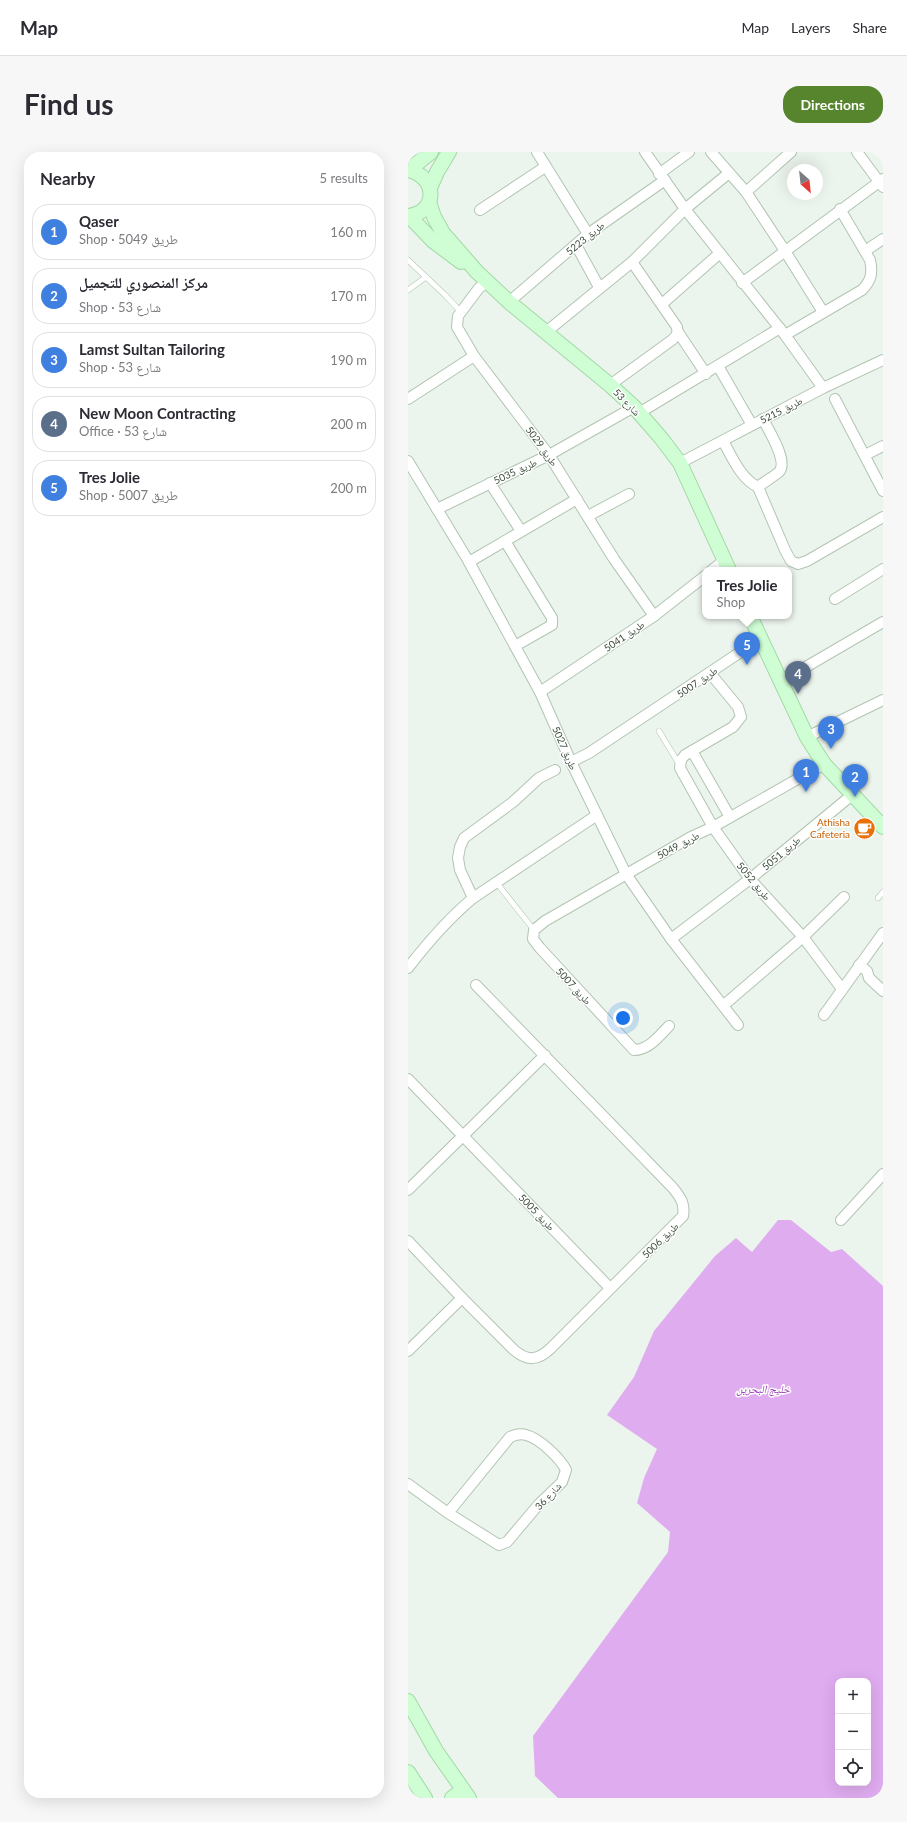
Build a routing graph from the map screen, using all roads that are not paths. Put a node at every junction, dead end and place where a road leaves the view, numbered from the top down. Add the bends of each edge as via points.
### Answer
1 (449, 152) edge
2 (537, 152) edge
3 (645, 152) edge
4 (689, 152) edge
5 (711, 152) edge
6 (791, 152) edge
7 (857, 152) edge
8 (425, 154) edge
9 (546, 166) junction
10 (408, 170) edge
11 (729, 173) junction
12 (662, 177) junction
13 (882, 183) edge
14 (746, 192) junction
15 (430, 195) junction
16 (685, 209) junction
17 (840, 209) junction
18 (480, 210) dead end
19 (408, 216) edge
20 (588, 234) junction
21 (883, 239) edge
22 (576, 245) junction
23 (786, 251) junction
24 (865, 251) junction
25 (720, 252) junction
26 (408, 260) edge
27 (632, 262) junction
28 (476, 272) junction
29 (426, 276) junction
30 (487, 282) junction
31 (742, 283) junction
32 (599, 287) junction
33 (409, 288) edge
34 (509, 302) junction
35 (662, 304) junction
36 (461, 312) junction
37 (823, 312) junction
38 (546, 332) junction
39 (678, 332) junction
40 (782, 332) junction
41 (474, 356) junction
42 (883, 360) edge
43 (718, 366) junction
44 (706, 374) junction
45 (610, 385) junction
46 (823, 388) junction
47 (408, 399) edge
48 (835, 399) dead end
49 (636, 410) junction
50 (763, 419) junction
51 (752, 425) junction
52 (723, 441) junction
53 (883, 446) edge
54 (549, 455) junction
55 (865, 455) junction
56 (408, 461) edge
57 (680, 464) junction
58 (490, 483) junction
59 (758, 486) junction
60 (883, 492) edge
61 (629, 494) dead end
62 (577, 499) junction
63 (437, 509) junction
64 (588, 516) junction
65 (883, 517) edge
66 (521, 531) junction
67 (505, 541) junction
68 (469, 562) junction
69 (727, 565) edge
70 (883, 569) edge
71 (702, 578) edge
72 (836, 599) dead end
73 (654, 616) junction
74 (751, 619) edge
75 (883, 622) edge
76 (760, 639) junction
77 (515, 646) junction
78 (710, 673) junction
79 (780, 682) junction
80 (540, 692) junction
81 (883, 700) edge
82 (659, 731) dead end
83 (807, 737) junction
84 (692, 751) junction
85 (571, 762) junction
86 (824, 764) junction
87 (680, 765) junction
88 (555, 770) dead end
89 (852, 795) junction
90 (596, 815) junction
91 (730, 817) junction
92 (713, 827) junction
93 (883, 827) edge
94 (626, 874) junction
95 (750, 879) junction
96 (496, 882) junction
97 (883, 892) edge
98 (844, 897) dead end
99 (473, 898) junction
100 (878, 898) dead end
101 (534, 930) junction
102 (883, 933) edge
103 (803, 937) junction
104 (671, 939) junction
105 (408, 968) edge
106 (857, 968) junction
107 (476, 985) dead end
108 (842, 989) junction
109 (883, 991) edge
110 (724, 1005) junction
111 (824, 1015) dead end
112 (738, 1025) dead end
113 (669, 1026) dead end
114 (545, 1055) junction
115 (408, 1079) edge
116 (463, 1136) junction
117 (883, 1174) edge
118 (408, 1190) edge
119 (841, 1220) dead end
120 (408, 1241) edge
121 (610, 1288) junction
122 (462, 1298) junction
123 (408, 1351) edge
124 (408, 1484) edge
125 (448, 1513) junction
126 (408, 1702) edge
127 (408, 1772) edge
128 (461, 1795) edge
129 (426, 1798) edge

1 - 15 street via 437,172
2 - 9 street
3 - 12 street
4 - 12 street, طريق 5223
5 - 11 street
6 - 14 street
7 - 13 street
8 - 10 street
9 - 18 street
9 - 20 street
10 - 15 street, شارع 53 via 426,179
11 - 14 street
11 - 16 street
12 - 16 street
12 - 20 street, طريق 5223
13 - 17 street
14 - 23 street
15 - 19 street via 421,212
15 - 28 street, شارع 53 via 434,217 443,233
16 - 25 street
16 - 27 street
17 - 23 street
17 - 24 street, طريق 5035
19 - 28 street, شارع 53 via 432,241
20 - 22 street, طريق 5223
21 - 24 street
22 - 32 street
22 - 34 street, طريق 5223
23 - 31 street
23 - 37 street
24 - 37 street, طريق 5035 via 872,268 868,284 859,292
25 - 31 street
25 - 35 street
26 - 29 lane
27 - 32 street
27 - 35 street
28 - 30 street, شارع 53
29 - 33 lane
29 - 36 lane
30 - 34 street, شارع 53
30 - 36 street via 479,288
31 - 40 street
32 - 38 street
34 - 38 street, شارع 53
35 - 39 street
36 - 41 street, طريق 5029 via 457,327
37 - 40 street, طريق 5035
38 - 45 street, شارع 53
39 - 44 street
39 - 45 street via 676,337
40 - 43 street, طريق 5035
40 - 46 street
41 - 47 street
41 - 54 street, طريق 5029
42 - 46 street, طريق 5215
43 - 44 street, طريق 5035
43 - 51 street
44 - 49 street, طريق 5035
45 - 49 street, شارع 53
46 - 50 street, طريق 5215
48 - 55 street
49 - 54 street, طريق 5035
49 - 57 street, شارع 53
50 - 51 street, طريق 5215
50 - 59 street via 780,455 782,466
51 - 52 street, طريق 5215
52 - 57 street, طريق 5215
52 - 59 street via 745,477
53 - 55 street
54 - 58 street, طريق 5035
54 - 62 street, طريق 5029
55 - 60 street
56 - 63 street, طريق 5027
57 - 69 street, شارع 53
58 - 63 street, طريق 5035
58 - 66 street
59 - 65 street via 785,550 791,561 798,564
61 - 64 street
62 - 64 street, طريق 5029
62 - 66 street
63 - 68 street, طريق 5027
64 - 73 street, طريق 5029
66 - 67 street
67 - 68 street
67 - 77 street via 553,623
68 - 77 street, طريق 5027
70 - 72 street
71 - 73 street, طريق 5041
73 - 80 street, طريق 5041
74 - 76 street
75 - 79 street
76 - 78 street, طريق 5007
76 - 79 street
77 - 80 street, طريق 5027
78 - 84 street via 738,707 741,717 733,727
78 - 85 street, طريق 5007 via 590,753
79 - 83 street
80 - 85 street, طريق 5027
81 - 83 street
82 - 87 lane
83 - 86 street
84 - 87 street via 685,755
84 - 91 street
85 - 90 street, طريق 5027
86 - 89 street
86 - 91 street, طريق 5049
87 - 92 street, طريق 5052
88 - 99 street via 539,778 513,802 464,838 458,858 460,870
89 - 93 street
89 - 95 street, طريق 5051
90 - 94 street, طريق 5027
90 - 96 street
91 - 92 street, طريق 5049
92 - 94 street, طريق 5049
92 - 95 street, طريق 5052
94 - 101 street, طريق 5049 via 545,920
94 - 104 street, طريق 5027
95 - 103 street, طريق 5052
95 - 104 street, طريق 5051
96 - 99 street
96 - 101 lane, طريق 5007
97 - 100 lane
98 - 103 street
99 - 105 street via 434,935
101 - 113 street, طريق 5007 via 533,939 540,948 634,1050 648,1046
102 - 106 street
103 - 108 street, طريق 5052
103 - 110 street
104 - 110 street, طريق 5027
106 - 108 street
106 - 109 street via 867,971 869,978
107 - 114 street, طريق 5006
108 - 111 street
110 - 112 street, طريق 5027
114 - 116 street
114 - 121 street, طريق 5006 via 673,1188 685,1207 683,1216 677,1224
115 - 116 street, طريق 5005
116 - 118 street
116 - 121 street, طريق 5005
117 - 119 street
120 - 122 street, طريق 5006
121 - 122 street, طريق 5006 via 542,1356 532,1359 522,1357
122 - 123 street
124 - 125 street, شارع 36
125 - 125 street, شارع 36 via 500,1545 507,1542 562,1482 566,1470 564,1464 547,1448 527,1435 518,1434 510,1437
126 - 128 street
127 - 129 street

